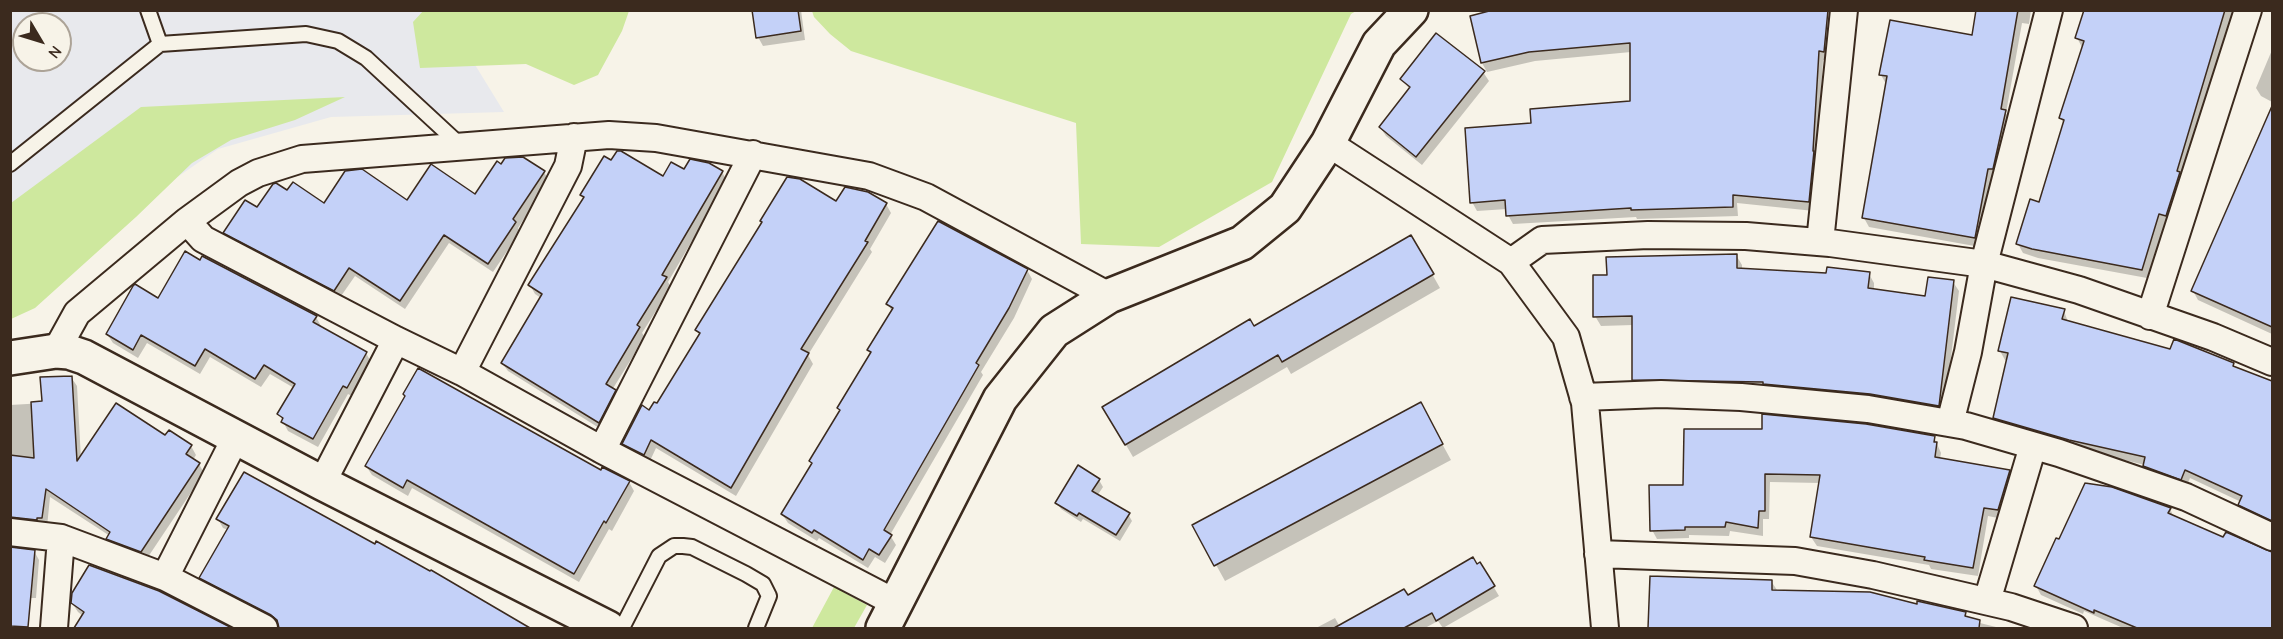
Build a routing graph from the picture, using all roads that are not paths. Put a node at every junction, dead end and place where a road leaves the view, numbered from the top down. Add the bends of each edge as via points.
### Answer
1 (148, 10) edge
2 (1411, 10) edge
3 (1844, 10) edge
4 (2049, 10) edge
5 (2248, 10) edge
6 (160, 44) junction
7 (574, 137) junction
8 (1328, 143) junction
9 (460, 146) junction
10 (753, 154) junction
11 (10, 164) edge
12 (187, 220) junction
13 (1820, 242) junction
14 (1511, 262) junction
15 (1984, 264) junction
16 (1109, 296) junction
17 (2150, 316) junction
18 (396, 340) junction
19 (56, 351) junction
20 (10, 358) edge
21 (2272, 362) edge
22 (462, 372) junction
23 (1584, 397) junction
24 (1950, 423) junction
25 (236, 437) junction
26 (2034, 446) junction
27 (602, 450) junction
28 (322, 483) junction
29 (10, 531) edge
30 (2272, 537) edge
31 (61, 538) junction
32 (1598, 554) junction
33 (165, 577) junction
34 (1986, 601) junction
35 (890, 616) edge
36 (54, 628) edge
37 (264, 628) edge
38 (608, 628) edge
39 (622, 628) edge
40 (756, 628) edge
41 (1605, 628) edge
42 (2073, 628) edge

1 - 6 lane
2 - 8 street via 1378,44
3 - 13 street
4 - 15 street
5 - 17 street
6 - 9 lane via 306,34 338,41 366,58
6 - 11 lane
7 - 9 street
7 - 10 street via 656,138
7 - 22 street via 568,166
8 - 14 street
8 - 16 street via 1285,208 1242,243
9 - 12 street via 302,159 239,183
10 - 16 street via 869,176 926,197
10 - 27 street
12 - 18 street via 203,239
12 - 19 street via 77,313
13 - 14 street via 1648,235 1542,240
13 - 15 street
14 - 23 street via 1566,336
15 - 17 street via 2079,290
15 - 24 street
16 - 35 street via 1054,331 1000,399
17 - 21 street
18 - 22 street
18 - 28 street
19 - 20 street
19 - 25 street via 84,357
22 - 27 street
23 - 24 street via 1741,397 1868,409
23 - 32 street
24 - 26 street
25 - 28 street
25 - 33 street
26 - 30 street via 2186,497
26 - 34 street
27 - 35 street
28 - 38 street
29 - 31 street
31 - 33 street
31 - 36 street
32 - 34 street via 1795,561
32 - 41 street
33 - 37 street
34 - 42 street
39 - 40 lane via 659,556 674,546 692,547 763,584 769,596

